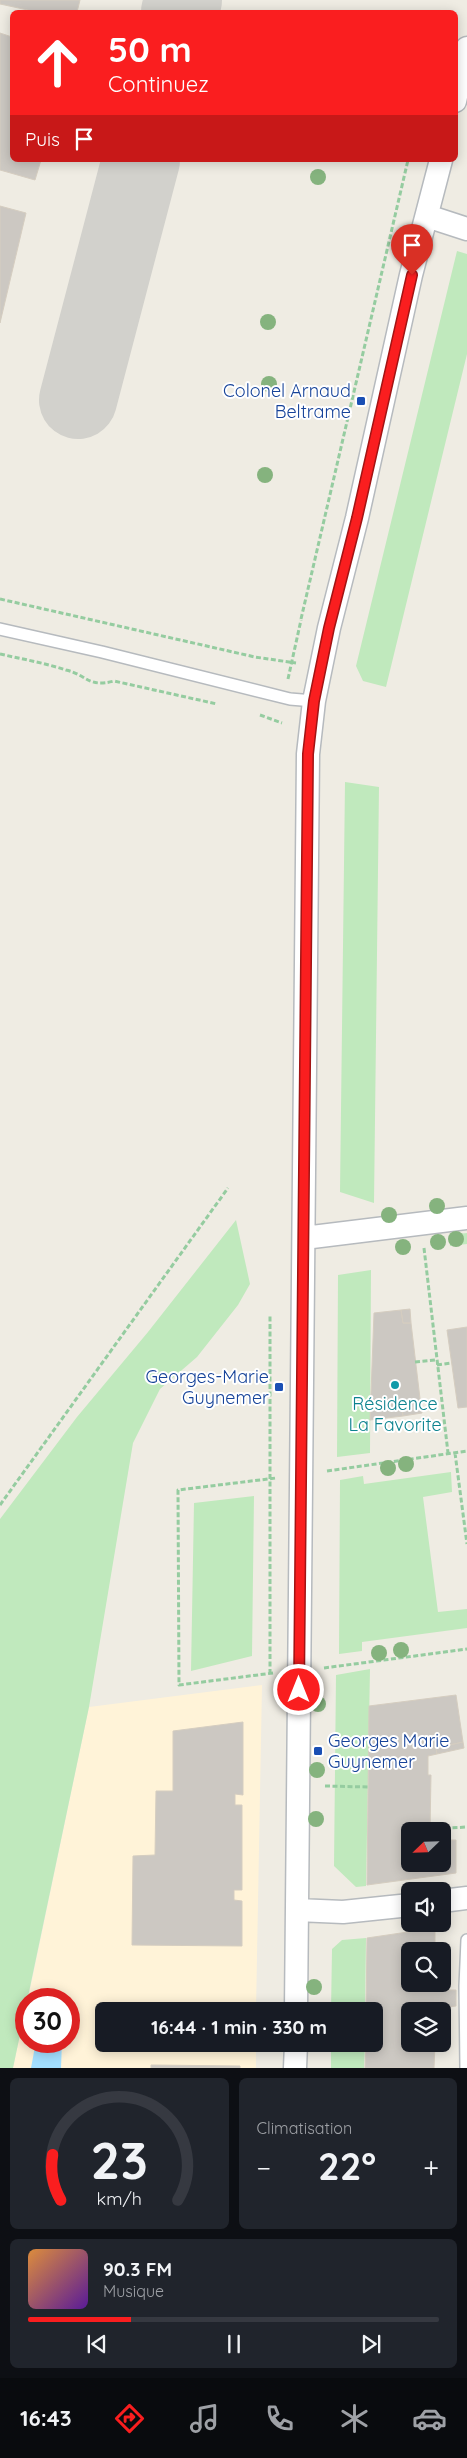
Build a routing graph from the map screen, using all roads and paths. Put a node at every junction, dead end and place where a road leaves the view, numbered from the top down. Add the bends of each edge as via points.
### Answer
1 (467, 48) edge
2 (458, 88) edge
3 (408, 162) edge
4 (441, 162) edge
5 (427, 216) junction
6 (467, 229) edge
7 (0, 599) edge
8 (301, 619) dead end
9 (0, 629) edge
10 (0, 654) edge
11 (320, 668) junction
12 (314, 701) junction
13 (218, 704) dead end
14 (256, 713) dead end
15 (282, 723) dead end
16 (228, 1188) dead end
17 (467, 1218) edge
18 (304, 1238) junction
19 (424, 1261) dead end
20 (270, 1315) dead end
21 (436, 1360) junction
22 (415, 1362) dead end
23 (451, 1363) dead end
24 (437, 1365) junction
25 (467, 1451) edge
26 (455, 1452) junction
27 (448, 1454) junction
28 (302, 1465) junction
29 (270, 1479) junction
30 (0, 1505) edge
31 (467, 1544) edge
32 (467, 1650) edge
33 (299, 1669) junction
34 (270, 1674) junction
35 (325, 1786) dead end
36 (368, 1787) dead end
37 (467, 1827) edge
38 (451, 1828) edge
39 (467, 1898) edge
40 (451, 1900) edge
41 (401, 1905) edge
42 (297, 1910) junction
43 (467, 1940) edge
44 (296, 2002) edge
45 (296, 2052) edge
46 (295, 2068) edge
47 (466, 2068) edge

1 - 2 street
3 - 8 path
4 - 5 street
5 - 6 street
5 - 11 street
7 - 11 path via 255,657
9 - 12 lane via 290,699
10 - 13 path via 69,670 83,679 102,684 114,681
11 - 12 street
12 - 18 street via 308,754
14 - 15 path
16 - 30 path
17 - 18 street
18 - 28 street
19 - 21 path
20 - 29 path
21 - 22 path
21 - 24 path
23 - 24 path
24 - 27 path
25 - 26 path
26 - 27 path
26 - 31 path
27 - 28 path via 355,1465
28 - 29 path
28 - 33 street
29 - 34 path
29 - 34 path via 178,1490 179,1685
32 - 33 path
33 - 34 path
33 - 42 street
35 - 36 path
37 - 38 path
39 - 40 street
41 - 42 street via 343,1912
42 - 44 street
43 - 47 lane
45 - 46 street

